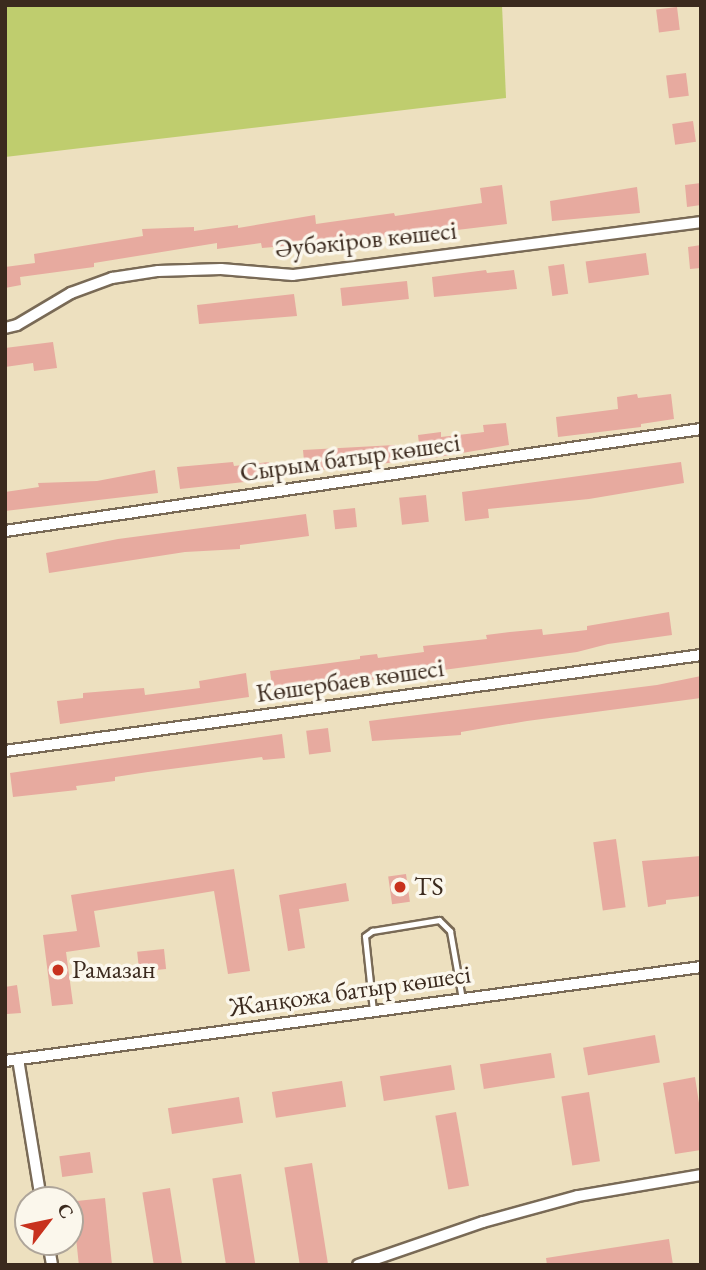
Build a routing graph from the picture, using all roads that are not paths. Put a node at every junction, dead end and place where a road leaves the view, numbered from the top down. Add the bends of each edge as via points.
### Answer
1 (701, 222) edge
2 (5, 328) edge
3 (701, 429) edge
4 (5, 531) edge
5 (701, 655) edge
6 (5, 751) edge
7 (701, 967) edge
8 (462, 999) junction
9 (373, 1011) junction
10 (18, 1059) junction
11 (5, 1061) edge
12 (701, 1175) edge
13 (39, 1186) edge
14 (358, 1265) edge

1 - 2 street, Әубәкіров көшесі via 293,275 221,268 111,278
3 - 4 street, Сырым батыр көшесі
5 - 6 street, Көшербаев көшесі
7 - 8 street, Жанқожа батыр көшесі
8 - 9 street, Жанқожа батыр көшесі
8 - 9 lane via 450,930 439,920 372,930 365,936
9 - 10 street, Жанқожа батыр көшесі
10 - 11 street, Жанқожа батыр көшесі
10 - 13 street
12 - 14 street via 578,1196 482,1222

